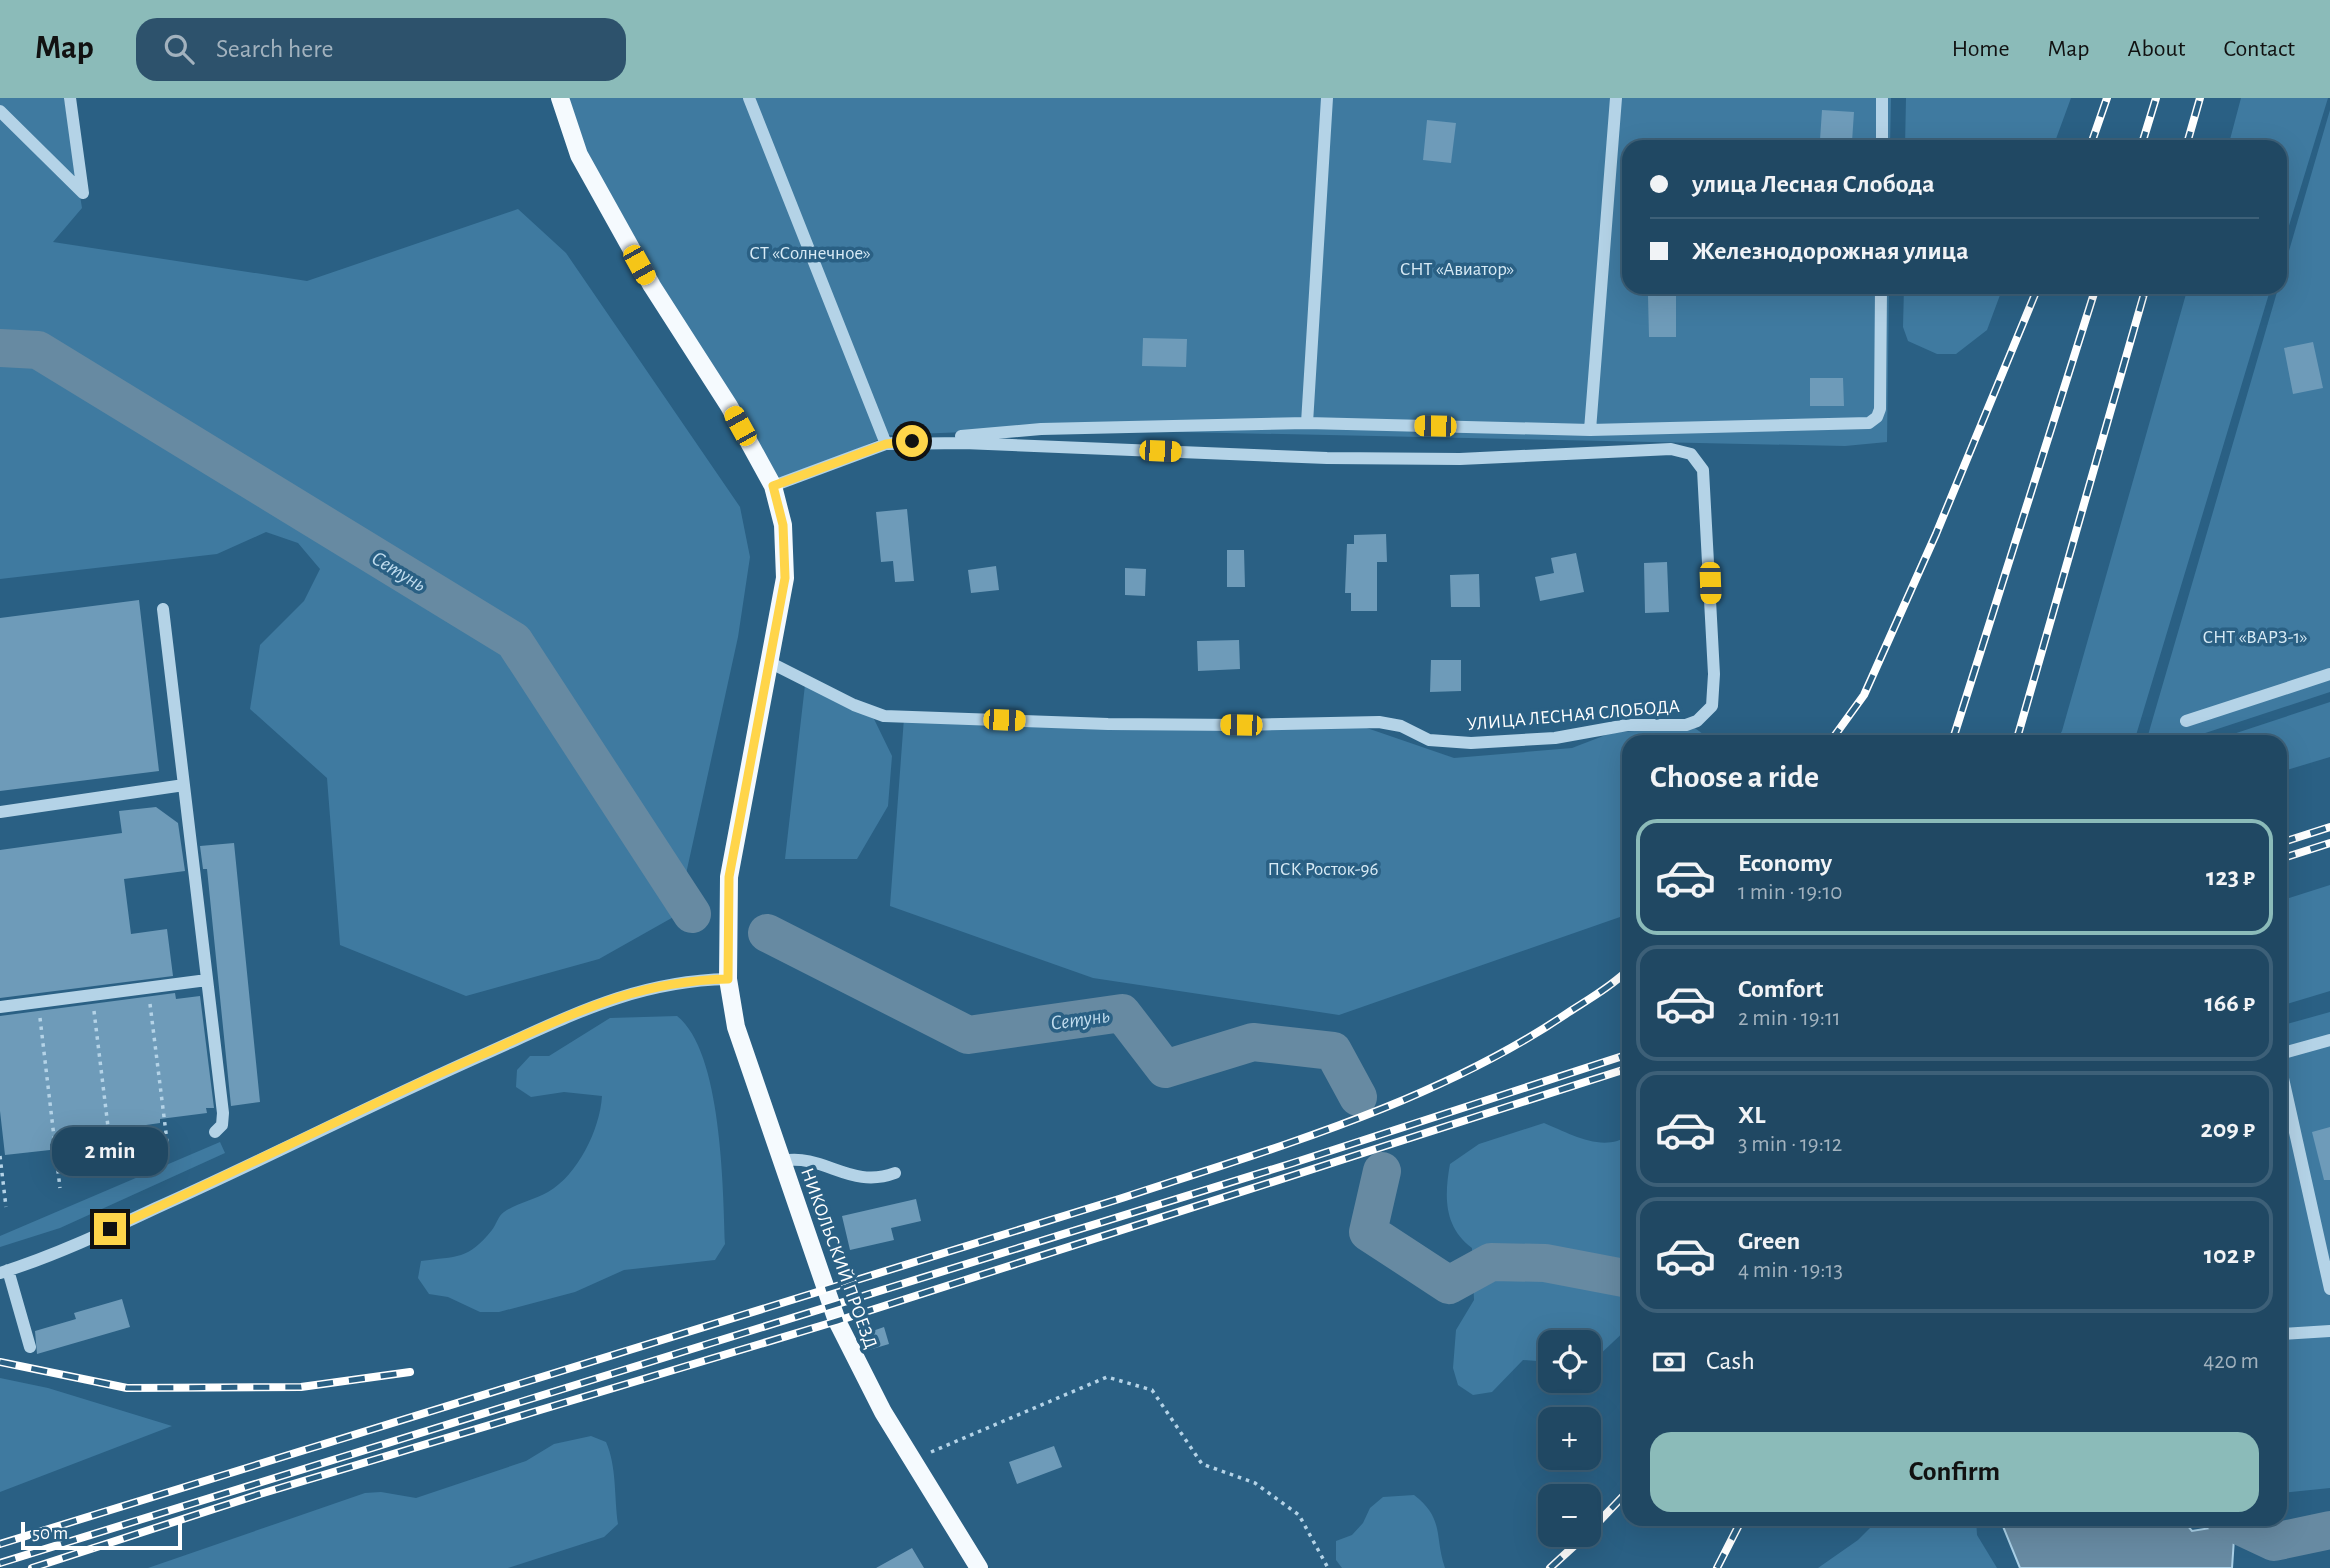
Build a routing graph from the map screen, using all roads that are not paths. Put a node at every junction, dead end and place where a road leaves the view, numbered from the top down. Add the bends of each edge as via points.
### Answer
1 (70, 98) edge
2 (560, 98) edge
3 (749, 98) edge
4 (1327, 98) edge
5 (1616, 98) edge
6 (1882, 98) edge
7 (0, 110) edge
8 (1882, 140) edge
9 (1881, 294) edge
10 (1307, 423) junction
11 (1590, 430) junction
12 (886, 444) junction
13 (773, 486) junction
14 (163, 609) dead end
15 (769, 662) junction
16 (2330, 674) edge
17 (2186, 721) dead end
18 (184, 785) junction
19 (0, 812) edge
20 (728, 979) junction
21 (207, 980) junction
22 (0, 1007) edge
23 (2330, 1040) edge
24 (2287, 1052) edge
25 (2287, 1096) edge
26 (215, 1132) dead end
27 (782, 1161) junction
28 (895, 1173) dead end
29 (4, 1272) edge
30 (2330, 1289) edge
31 (2330, 1331) edge
32 (2287, 1334) edge
33 (30, 1347) dead end
34 (979, 1568) edge

1 - 7 street via 83,193
2 - 13 main road, НИКОЛЬСКИЙ ПРОЕЗД via 585,167
3 - 12 street
4 - 10 street
5 - 11 street
6 - 8 street
9 - 11 street via 1880,409 1869,423
10 - 11 street
10 - 12 street via 1041,429
12 - 13 street, УЛИЦА ЛЕСНАЯ СЛОБОДА
12 - 15 street, УЛИЦА ЛЕСНАЯ СЛОБОДА via 1460,460 1671,449 1691,454 1703,470 1712,706 1698,721 1686,725 1627,725 1555,738 1471,743 1429,740 1401,726 1379,722 1241,725 904,718 854,705
13 - 15 main road, НИКОЛЬСКИЙ ПРОЕЗД via 783,525 785,578
14 - 18 street
15 - 20 main road, НИКОЛЬСКИЙ ПРОЕЗД via 729,877
16 - 17 street
18 - 19 street
18 - 21 street
20 - 27 main road, НИКОЛЬСКИЙ ПРОЕЗД via 736,1027
20 - 29 street via 659,986 605,1001 397,1092 36,1263
21 - 22 street
21 - 26 street via 223,1113 222,1125
23 - 24 street
25 - 30 street
27 - 28 street via 803,1158 843,1174 873,1179
27 - 34 main road, НИКОЛЬСКИЙ ПРОЕЗД via 837,1321 883,1412
29 - 33 street
31 - 32 street

